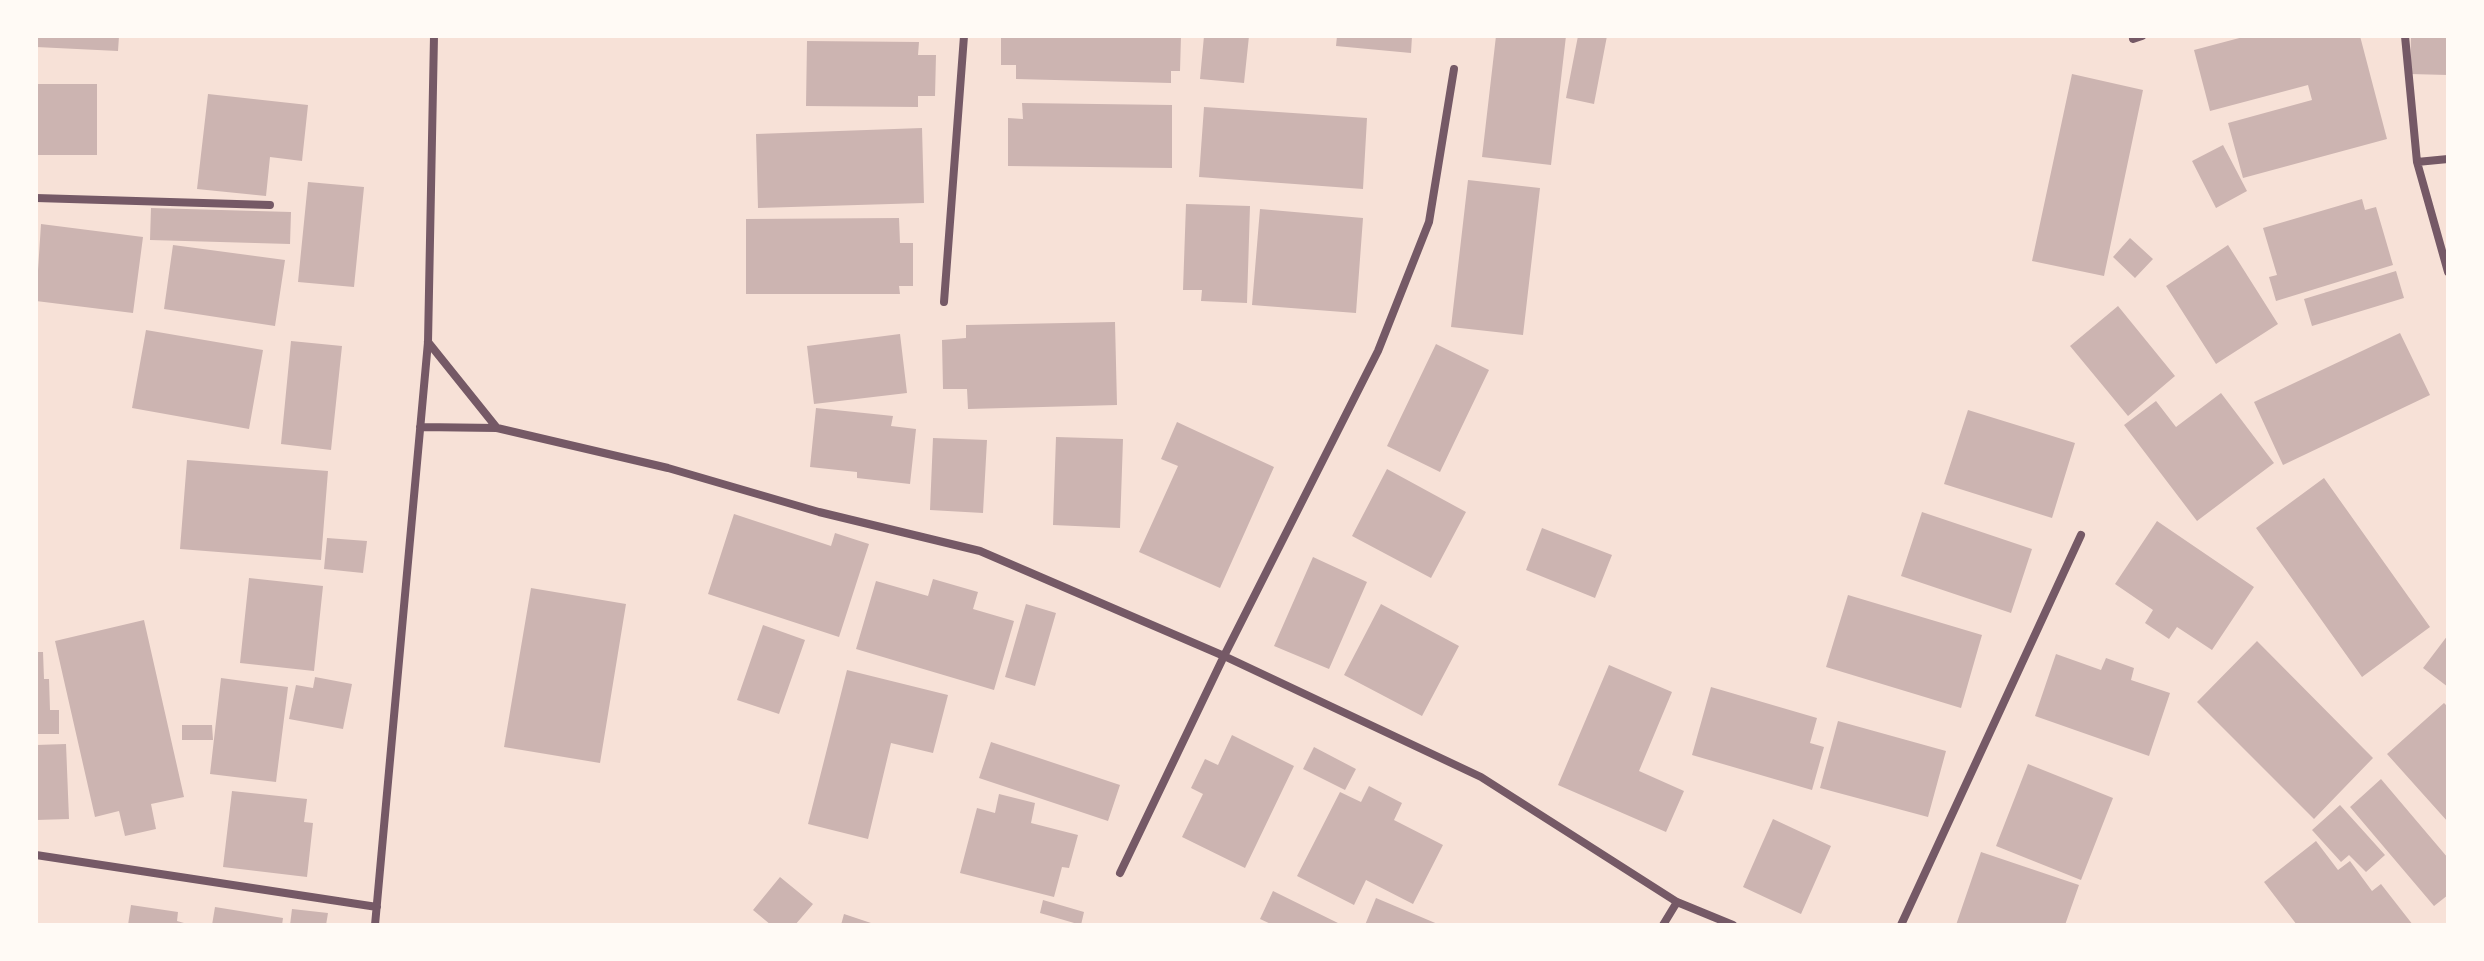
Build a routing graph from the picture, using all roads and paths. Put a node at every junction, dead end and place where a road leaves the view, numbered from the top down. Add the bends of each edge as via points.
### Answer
1 (434, 36) edge
2 (964, 36) edge
3 (2405, 36) edge
4 (1454, 69) dead end
5 (2448, 159) edge
6 (2417, 162) junction
7 (36, 198) edge
8 (270, 205) dead end
9 (2448, 272) edge
10 (944, 302) dead end
11 (428, 342) junction
12 (420, 427) junction
13 (497, 428) junction
14 (2081, 535) dead end
15 (1224, 656) junction
16 (36, 855) edge
17 (1120, 873) dead end
18 (1677, 902) junction
19 (377, 907) junction
20 (375, 925) edge
21 (1663, 925) edge
22 (1733, 925) edge
23 (1901, 925) edge

1 - 11 street
2 - 10 street
3 - 6 street
4 - 15 street via 1429,222 1378,351
5 - 6 street
6 - 9 street
7 - 8 street
11 - 12 street
11 - 13 street
12 - 13 street
12 - 19 street
13 - 15 street via 980,551
14 - 23 street
15 - 17 street
15 - 18 street via 1481,777
16 - 19 street
18 - 21 street
18 - 22 street
19 - 20 street

